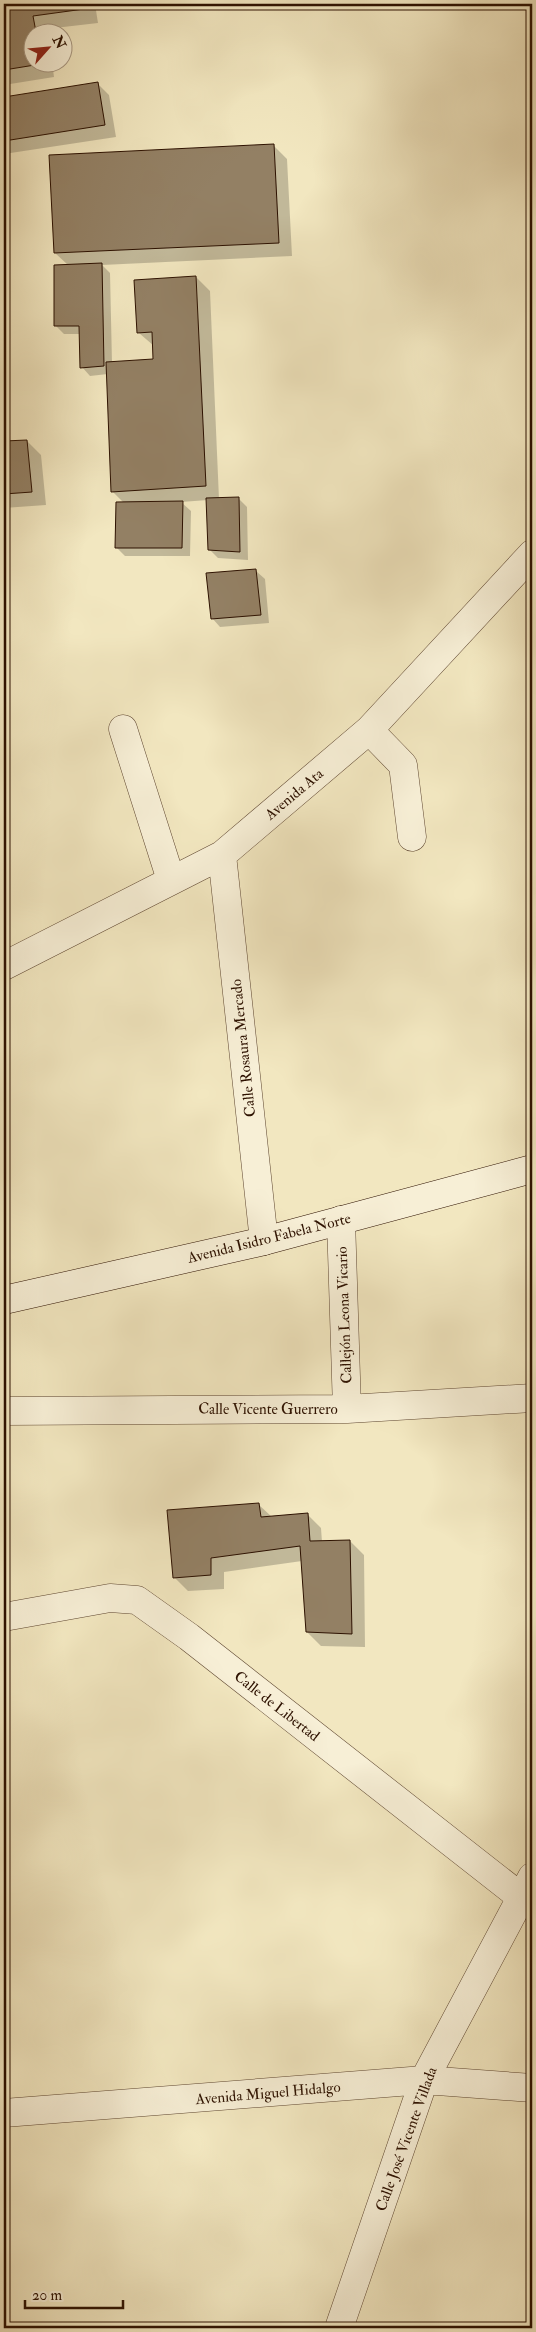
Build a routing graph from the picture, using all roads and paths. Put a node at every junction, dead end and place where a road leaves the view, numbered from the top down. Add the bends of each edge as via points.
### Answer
1 (532, 554) edge
2 (123, 729) dead end
3 (369, 730) junction
4 (412, 837) dead end
5 (222, 855) junction
6 (171, 880) junction
7 (4, 966) edge
8 (532, 1169) edge
9 (340, 1220) junction
10 (264, 1241) junction
11 (4, 1300) edge
12 (532, 1398) edge
13 (347, 1409) junction
14 (4, 1411) edge
15 (4, 1617) edge
16 (527, 1888) edge
17 (424, 2080) junction
18 (532, 2088) edge
19 (4, 2113) edge
20 (339, 2328) edge

1 - 3 street, Avenida Ata
2 - 6 street
3 - 4 street via 403,765
3 - 5 street, Avenida Ata
5 - 6 street, Avenida Ata
5 - 10 street, Calle Rosaura Mercado
6 - 7 street, Avenida Ata
8 - 9 street, Avenida Isidro Fabela Norte
9 - 10 street, Avenida Isidro Fabela Norte
9 - 13 street, Callejón Leona Vicario
10 - 11 street, Avenida Isidro Fabela Norte
12 - 13 street, Calle Vicente Guerrero
13 - 14 street, Calle Vicente Guerrero
15 - 16 street, Calle de Libertad via 110,1598 137,1600
16 - 17 street, Calle José Vicente Villada
17 - 18 street, Avenida Miguel Hidalgo
17 - 19 street, Avenida Miguel Hidalgo
17 - 20 street, Calle José Vicente Villada

